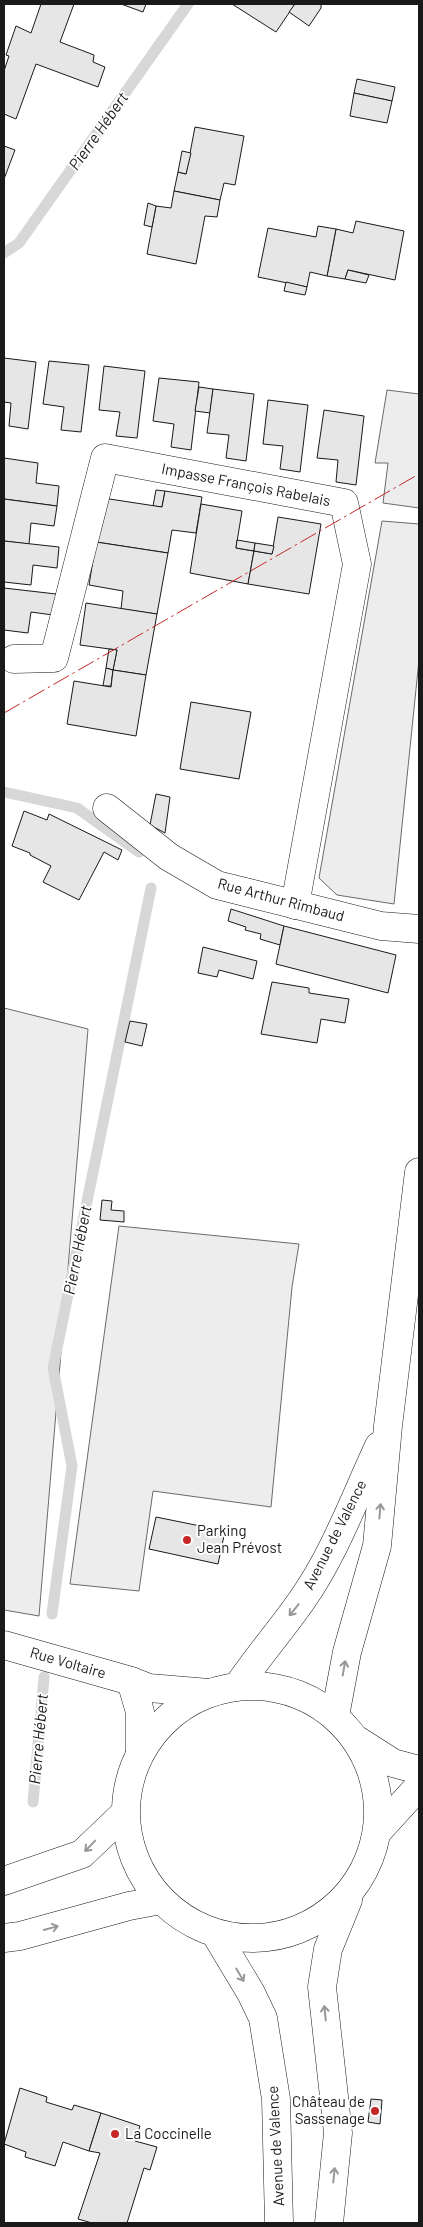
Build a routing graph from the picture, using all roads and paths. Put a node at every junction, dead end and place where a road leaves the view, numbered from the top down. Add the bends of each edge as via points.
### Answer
1 (14, 659) dead end
2 (106, 808) dead end
3 (295, 906) junction
4 (419, 929) edge
5 (419, 1172) edge
6 (388, 1426) junction
7 (4, 1645) edge
8 (132, 1681) junction
9 (238, 1686) junction
10 (209, 1693) junction
11 (336, 1716) junction
12 (357, 1740) junction
13 (140, 1752) junction
14 (419, 1770) edge
15 (419, 1786) edge
16 (125, 1813) junction
17 (378, 1831) junction
18 (4, 1881) edge
19 (352, 1892) junction
20 (161, 1900) junction
21 (215, 1933) junction
22 (4, 1938) edge
23 (279, 2223) edge
24 (329, 2223) edge

1 - 3 main road, Impasse François Rabelais via 54,658 105,458 344,503 357,564
2 - 3 main road, Rue Arthur Rimbaud via 169,857 218,886
3 - 4 main road, Rue Arthur Rimbaud via 381,926
5 - 6 main road, Avenue de Valence
6 -> 9 main road, Avenue de Valence via 335,1543 307,1592
11 -> 6 main road, Avenue de Valence via 347,1652 377,1546
7 - 8 main road, Rue Voltaire
8 - 10 main road, Rue Voltaire via 149,1688
8 - 13 main road via 140,1712
9 - 10 main road
9 - 11 main road via 273,1687 306,1698
10 - 13 main road via 182,1706 159,1726
11 - 12 main road
12 - 14 main road via 393,1763
12 - 17 main road via 371,1768 379,1798
13 - 16 main road via 129,1782
15 - 17 main road
16 -> 18 main road via 82,1854
16 - 20 main road via 130,1845 142,1875
17 - 19 main road via 369,1863
19 - 21 main road via 324,1917 289,1934 252,1939
24 -> 19 main road via 338,2133 322,1987 328,1949
20 - 21 main road via 186,1920
22 -> 20 main road
21 -> 23 main road, Avenue de Valence via 263,2018 276,2099

